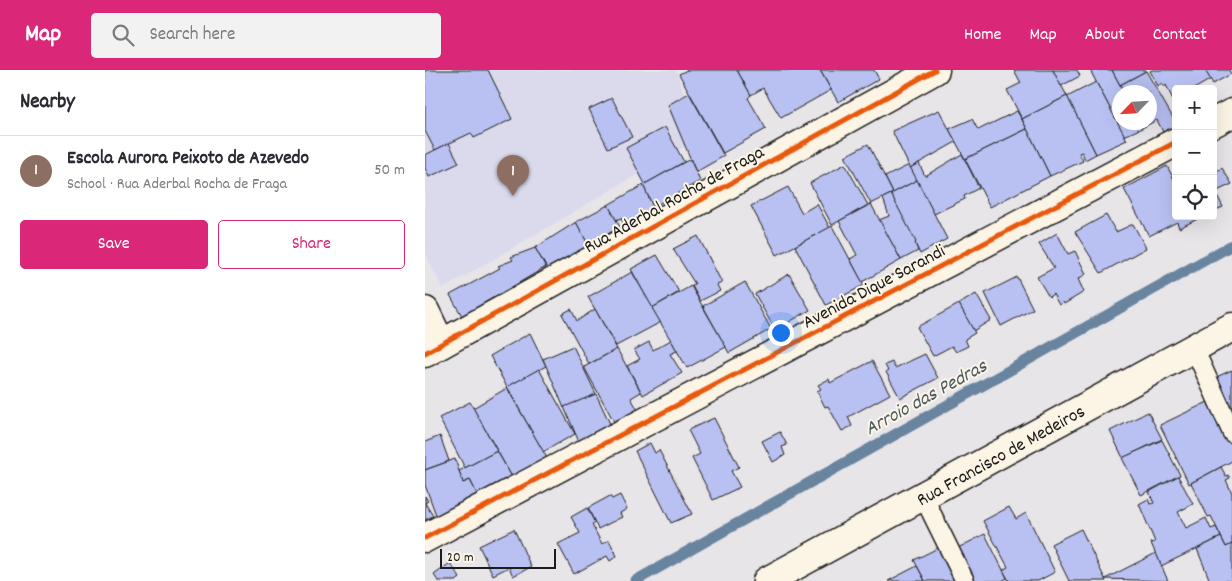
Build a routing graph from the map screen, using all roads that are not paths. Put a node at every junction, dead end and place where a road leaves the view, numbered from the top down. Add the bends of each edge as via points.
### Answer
1 (935, 70) edge
2 (1232, 113) edge
3 (1217, 121) edge
4 (1172, 144) edge
5 (425, 311) edge
6 (1232, 327) edge
7 (433, 348) edge
8 (1193, 348) junction
9 (1232, 433) edge
10 (923, 496) junction
11 (425, 538) edge
12 (767, 581) edge
13 (965, 581) edge

1 - 7 street, Rua Aderbal Rocha de Fraga
2 - 3 street
4 - 11 street, Avenida Dique Sarandi
5 - 7 street
6 - 8 street, Rua Francisco de Medeiros
8 - 9 lane
8 - 10 street, Rua Francisco de Medeiros
10 - 12 street, Rua Francisco de Medeiros
10 - 13 lane

